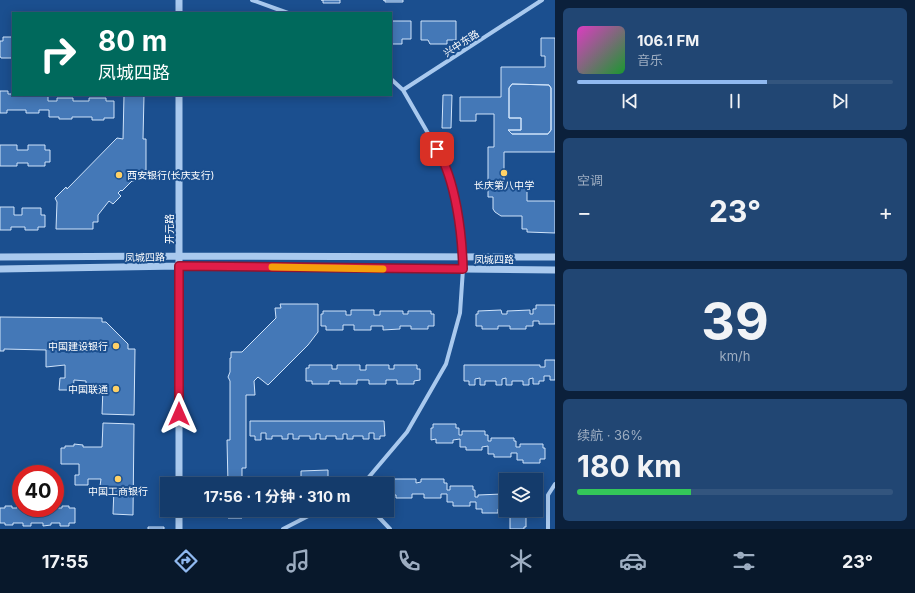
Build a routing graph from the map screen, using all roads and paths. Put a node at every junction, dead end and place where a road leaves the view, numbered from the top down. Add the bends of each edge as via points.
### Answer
1 (179, 0) edge
2 (252, 0) edge
3 (542, 0) edge
4 (179, 12) edge
5 (285, 12) edge
6 (392, 80) edge
7 (403, 90) junction
8 (179, 96) edge
9 (178, 256) junction
10 (0, 257) edge
11 (555, 257) edge
12 (462, 258) junction
13 (179, 266) junction
14 (0, 269) edge
15 (463, 269) junction
16 (555, 270) edge
17 (179, 477) edge
18 (369, 477) edge
19 (555, 484) edge
20 (179, 517) edge
21 (306, 517) edge
22 (379, 517) edge
23 (179, 529) edge
24 (283, 529) edge
25 (390, 529) edge
26 (548, 529) edge

1 - 4 street
2 - 5 street
3 - 7 street, 兴中东路
6 - 7 street
7 - 12 street via 444,161 458,213
8 - 9 street, 开元路
9 - 10 street, 凤城四路
9 - 12 street, 凤城四路
9 - 13 street, 开元路
11 - 12 street, 凤城四路
12 - 15 street
13 - 14 street, 凤城四路
13 - 15 street, 凤城四路
13 - 17 street, 开元路
15 - 16 street, 凤城四路
15 - 18 street via 460,313 446,364 407,432
19 - 26 street via 548,496
20 - 23 street
21 - 24 street
22 - 25 street

